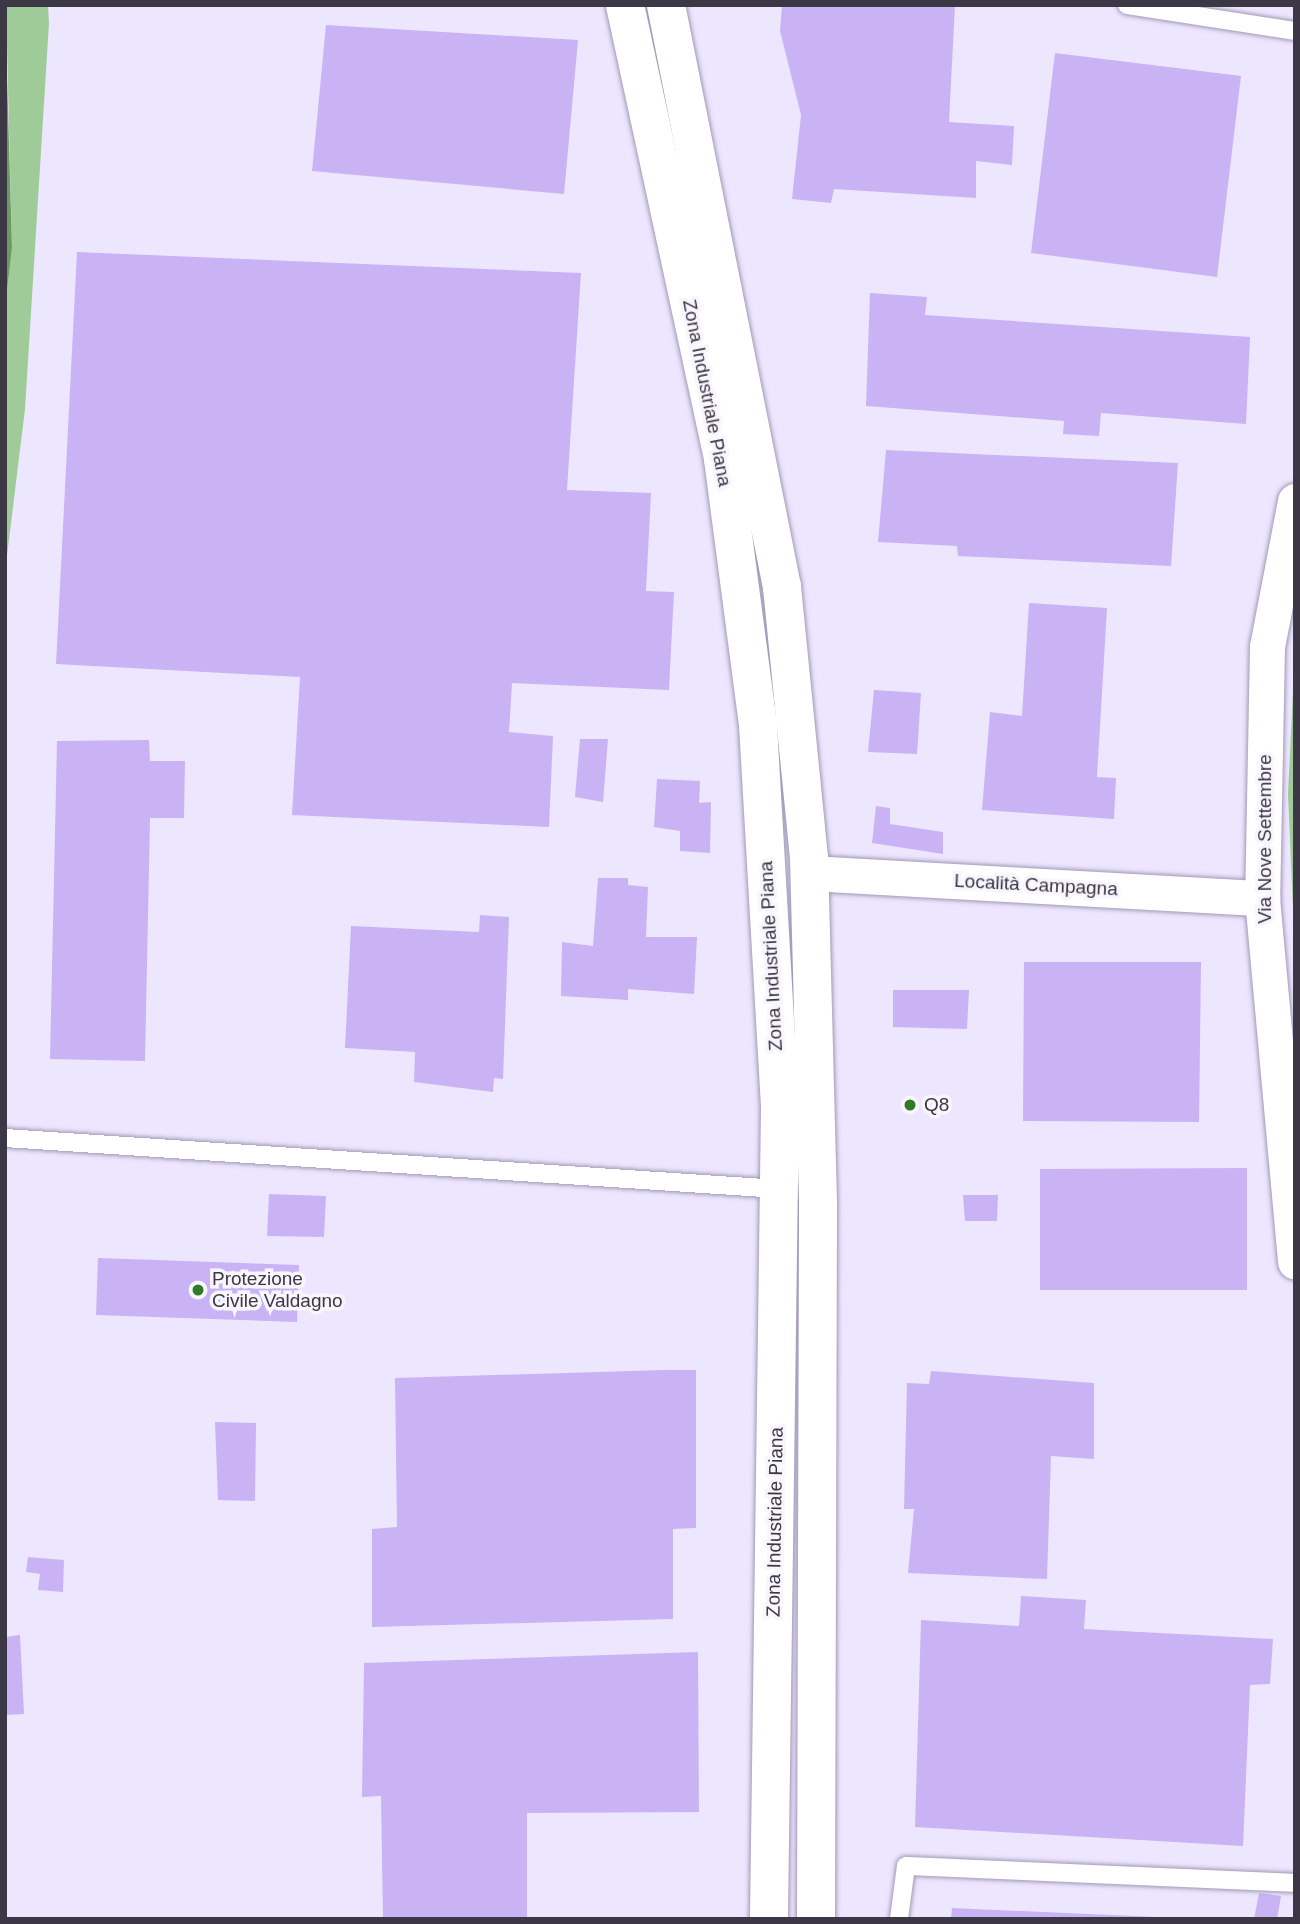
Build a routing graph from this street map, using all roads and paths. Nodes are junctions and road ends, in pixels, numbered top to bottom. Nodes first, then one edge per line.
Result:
1 (625, 5) edge
2 (666, 5) edge
3 (1127, 5) edge
4 (1295, 31) edge
5 (1295, 500) edge
6 (809, 873) junction
7 (1262, 898) junction
8 (5, 1138) edge
9 (780, 1189) junction
10 (1295, 1262) edge
11 (1295, 1883) edge
12 (769, 1919) edge
13 (816, 1919) edge
14 (899, 1919) edge

1 - 9 main road, Zona Industriale Piana
2 - 6 main road, Zona Industriale Piana
3 - 4 lane
5 - 7 street, Via Nove Settembre
6 - 7 street, Località Campagna
6 - 13 main road, Zona Industriale Piana
7 - 10 street, Via Nove Settembre
8 - 9 lane
9 - 12 main road, Zona Industriale Piana
11 - 14 lane

